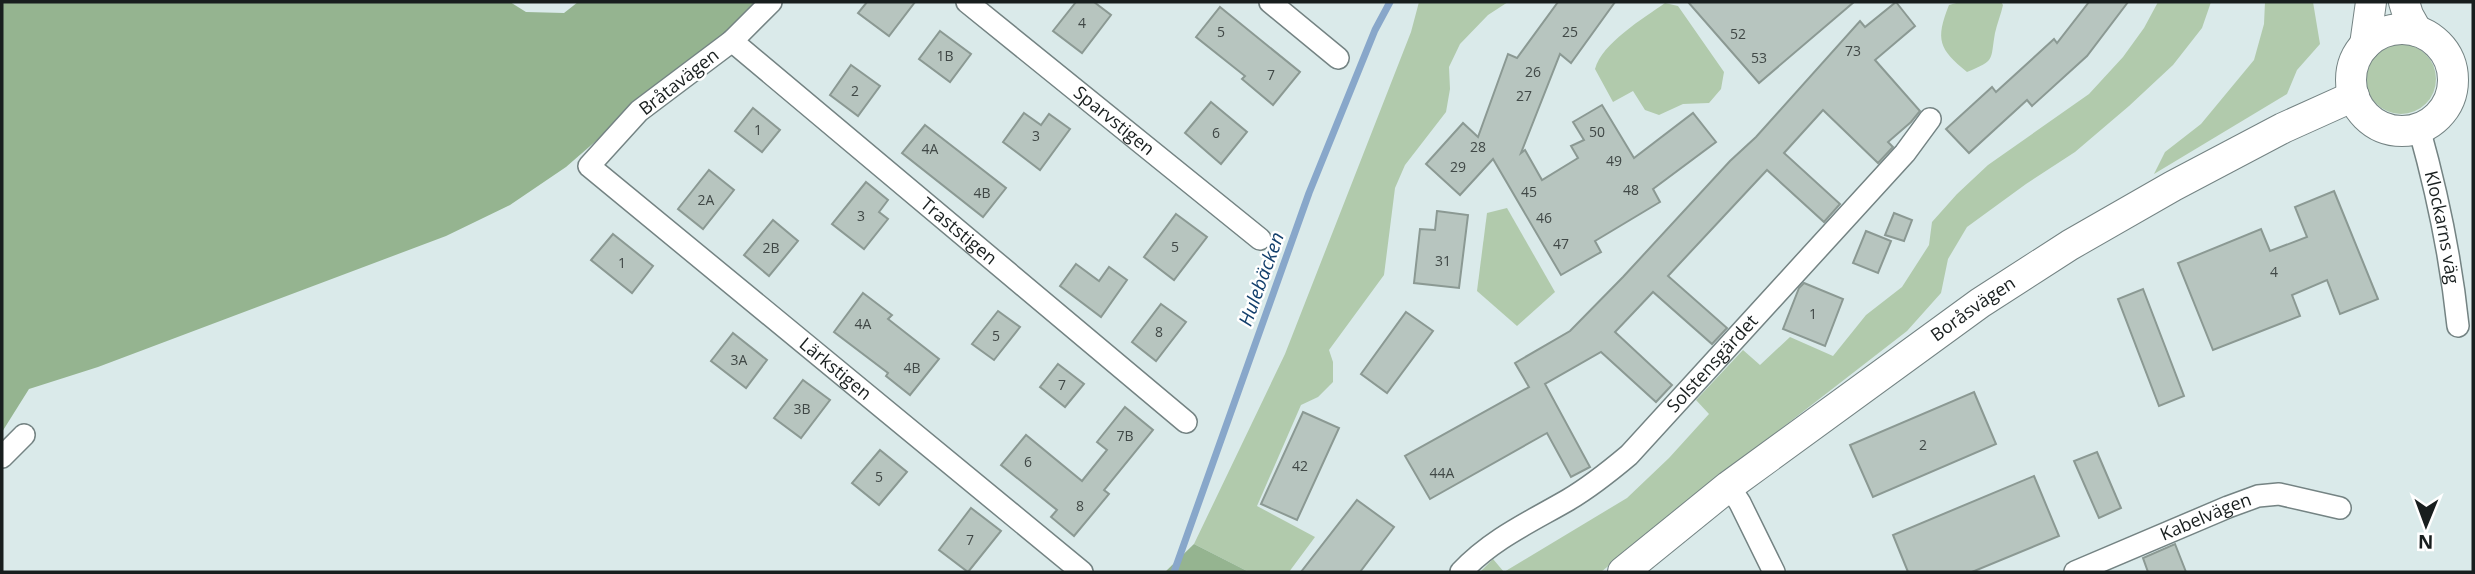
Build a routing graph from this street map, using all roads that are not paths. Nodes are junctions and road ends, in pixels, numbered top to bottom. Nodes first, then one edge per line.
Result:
1 (771, 2) edge
2 (967, 2) edge
3 (1270, 2) edge
4 (2371, 2) edge
5 (2404, 2) edge
6 (2417, 31) junction
7 (732, 41) junction
8 (2365, 44) junction
9 (1338, 58) dead end
10 (2463, 71) edge
11 (2354, 96) junction
12 (1930, 119) dead end
13 (2419, 128) junction
14 (589, 166) joint
15 (1260, 239) dead end
16 (2458, 326) dead end
17 (1186, 422) dead end
18 (24, 435) dead end
19 (2, 457) edge
20 (1730, 486) junction
21 (2340, 508) dead end
22 (1082, 572) edge
23 (1461, 572) edge
24 (1623, 572) edge
25 (1774, 572) edge
26 (2075, 572) edge

1 - 7 street, Bråtavägen
2 - 15 street, Sparvstigen
3 - 9 street
4 - 8 street
5 - 6 street
6 - 8 street
6 - 10 street
7 - 14 street, Bråtavägen
7 - 17 street, Traststigen
8 - 11 street
10 - 13 street
11 - 13 street
11 - 20 street, Boråsvägen
12 - 23 street, Solstensgärdet
13 - 16 street, Klockarns väg
14 - 22 street, Lärkstigen
18 - 19 street
20 - 24 street, Boråsvägen
20 - 25 street
21 - 26 street, Kabelvägen

